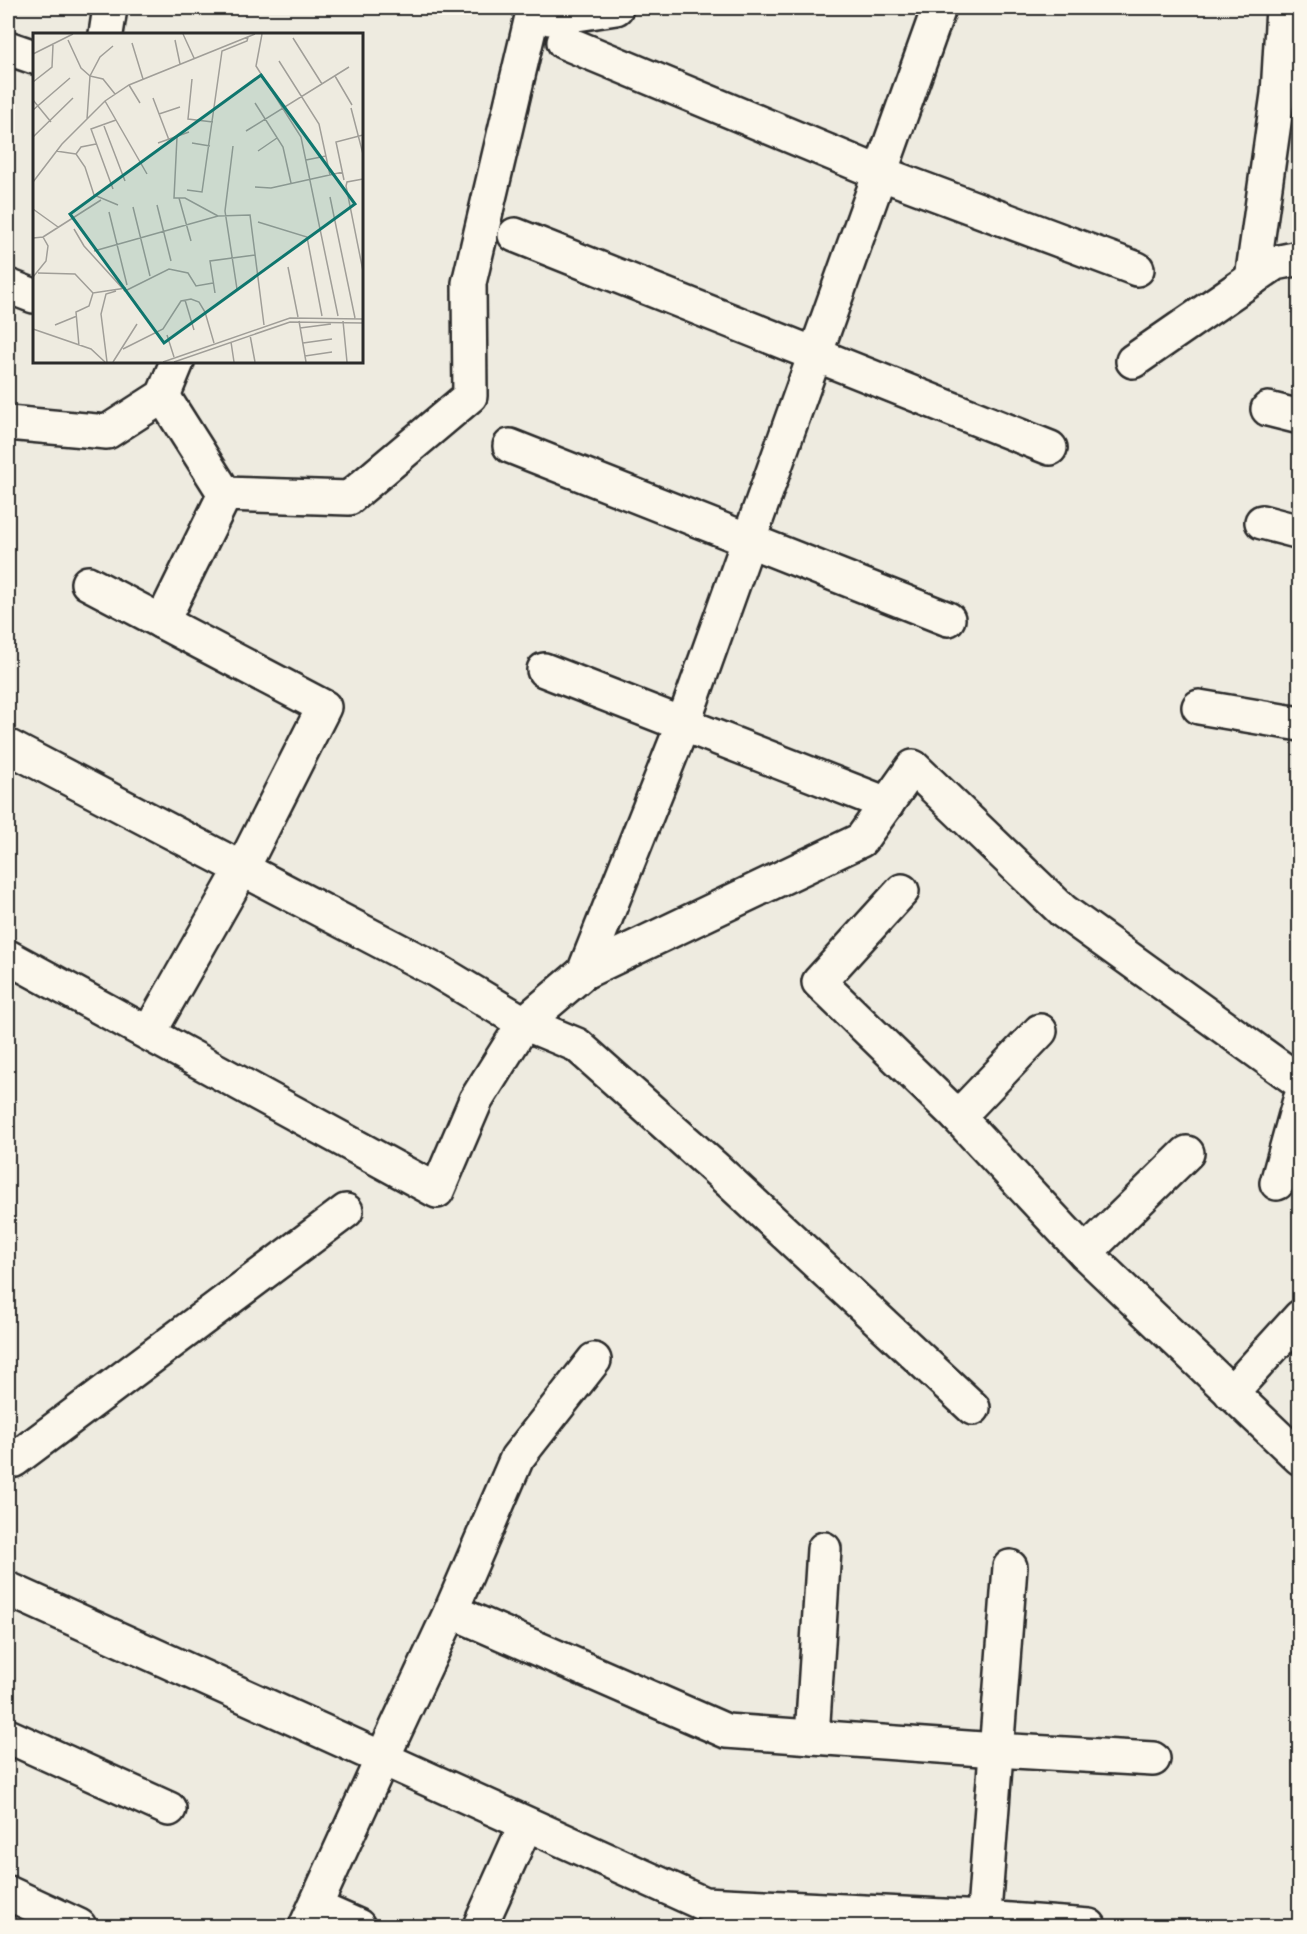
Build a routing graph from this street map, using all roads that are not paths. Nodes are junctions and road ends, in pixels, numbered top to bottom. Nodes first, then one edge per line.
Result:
1 (110, 8) edge
2 (616, 8) edge
3 (939, 8) edge
4 (1283, 8) edge
5 (551, 15) edge
6 (106, 33) edge
7 (8, 48) edge
8 (33, 57) edge
9 (880, 173) junction
10 (515, 235) dead end
11 (1299, 258) edge
12 (1137, 269) dead end
13 (1252, 279) junction
14 (8, 286) edge
15 (33, 296) edge
16 (815, 355) junction
17 (1133, 361) dead end
18 (177, 363) edge
19 (163, 396) junction
20 (1268, 409) dead end
21 (1299, 417) edge
22 (8, 423) edge
23 (510, 446) dead end
24 (1050, 448) dead end
25 (225, 494) junction
26 (1262, 522) dead end
27 (1299, 532) edge
28 (749, 541) junction
29 (88, 583) dead end
30 (948, 619) dead end
31 (162, 622) junction
32 (544, 670) dead end
33 (1199, 707) dead end
34 (683, 724) junction
35 (1299, 724) edge
36 (9, 747) edge
37 (887, 804) junction
38 (242, 869) junction
39 (902, 891) dead end
40 (8, 957) edge
41 (584, 972) junction
42 (524, 1023) junction
43 (1040, 1031) dead end
44 (149, 1033) junction
45 (1299, 1082) edge
46 (1299, 1100) edge
47 (958, 1117) junction
48 (1187, 1153) dead end
49 (1277, 1183) dead end
50 (346, 1211) dead end
51 (1085, 1252) junction
52 (1299, 1317) edge
53 (594, 1360) dead end
54 (1231, 1394) junction
55 (973, 1408) dead end
56 (8, 1457) edge
57 (1299, 1458) edge
58 (824, 1549) dead end
59 (1010, 1567) dead end
60 (8, 1589) edge
61 (451, 1611) junction
62 (8, 1736) edge
63 (812, 1737) junction
64 (996, 1750) junction
65 (382, 1758) junction
66 (1153, 1759) dead end
67 (168, 1809) dead end
68 (526, 1824) junction
69 (8, 1893) edge
70 (32, 1917) edge
71 (311, 1917) edge
72 (983, 1922) edge
73 (80, 1926) edge
74 (358, 1926) edge
75 (480, 1926) edge
76 (1089, 1926) edge

1 - 6 street
2 - 5 street
3 - 9 street
4 - 13 street
5 - 9 street
5 - 25 street
7 - 8 street
9 - 12 street
9 - 16 street
10 - 16 street
11 - 13 street
13 - 17 street
14 - 15 street
16 - 24 street
16 - 28 street
18 - 19 street
19 - 22 street
19 - 25 street
20 - 21 street
23 - 28 street
25 - 31 street
26 - 27 street
28 - 30 street
28 - 34 street
29 - 31 street
31 - 38 street
32 - 34 street
33 - 35 street
34 - 37 street
34 - 41 street
36 - 38 street
37 - 41 street
37 - 45 street
38 - 42 street
38 - 44 street
39 - 47 street
40 - 44 street
41 - 42 street
42 - 44 street
42 - 55 street
43 - 47 street
46 - 49 street
47 - 51 street
48 - 51 street
50 - 56 street
51 - 54 street
52 - 54 street
53 - 61 street
54 - 57 street
58 - 63 street
59 - 64 street
60 - 65 street
61 - 63 street
61 - 65 street
62 - 67 street
63 - 64 street
64 - 66 street
64 - 72 street
65 - 68 street
65 - 71 street
68 - 72 street
68 - 75 street
69 - 70 street
70 - 73 street
71 - 74 street
72 - 76 street

